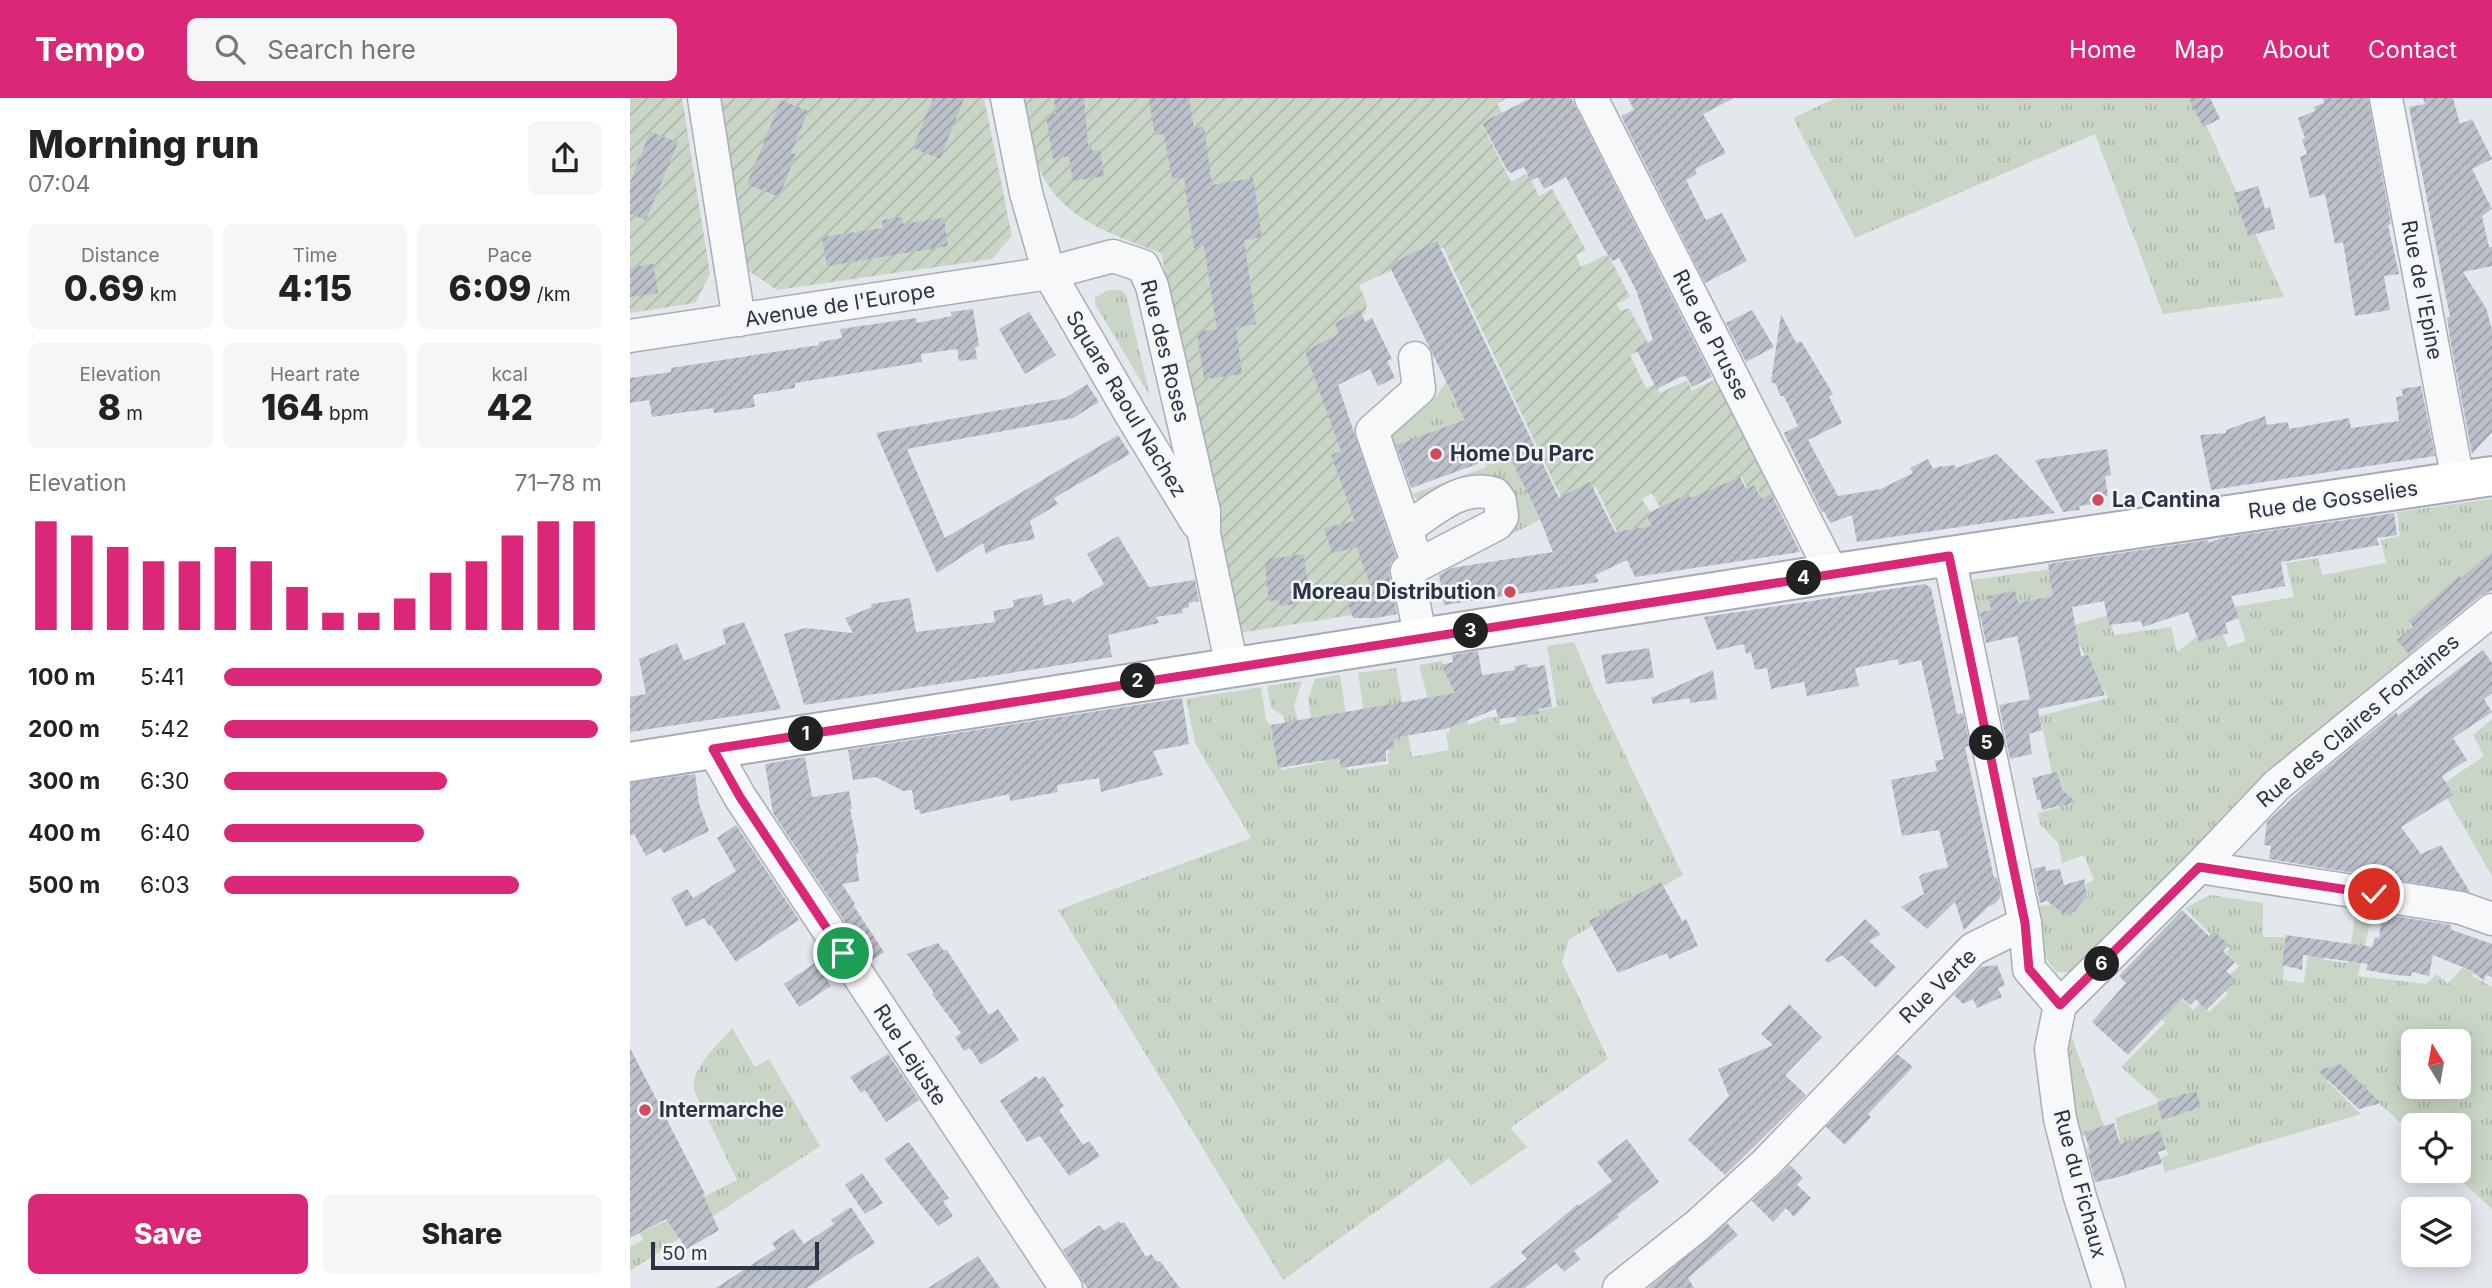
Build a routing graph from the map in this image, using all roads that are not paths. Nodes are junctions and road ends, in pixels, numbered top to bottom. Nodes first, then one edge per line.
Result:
1 (704, 98) edge
2 (1007, 98) edge
3 (1591, 98) edge
4 (2386, 98) edge
5 (1049, 273) junction
6 (739, 320) junction
7 (630, 336) edge
8 (1415, 358) dead end
9 (2475, 479) edge
10 (1406, 529) junction
11 (1204, 534) junction
12 (1949, 556) junction
13 (1418, 565) junction
14 (1829, 574) junction
15 (2492, 610) edge
16 (1422, 639) junction
17 (1232, 667) junction
18 (713, 749) junction
19 (630, 762) edge
20 (2199, 867) junction
21 (2492, 919) edge
22 (2025, 923) junction
23 (2060, 1005) junction
24 (1066, 1288) edge
25 (1619, 1288) edge
26 (2109, 1288) edge

1 - 6 street
2 - 5 street
3 - 14 street, Rue de Prusse
4 - 9 street, Rue de l'Epine
5 - 6 street, Avenue de l'Europe
5 - 11 street, Square Raoul Nachez
5 - 11 street, Rue des Roses
6 - 7 street, Avenue de l'Europe
8 - 10 street
9 - 12 main road, Rue de Gosselies
10 - 13 street
10 - 13 street
11 - 17 street, Rue des Roses
12 - 14 main road, Rue de Gosselies
12 - 22 street
13 - 16 street
14 - 16 main road, Rue de Gosselies
15 - 20 street, Rue des Claires Fontaines
16 - 17 main road, Rue de Gosselies
17 - 18 main road, Rue de Gosselies
18 - 19 main road, Rue de Gosselies
18 - 24 street, Rue Lejuste
20 - 21 street
20 - 23 street, Rue des Claires Fontaines
22 - 23 street
22 - 25 street, Rue Verte
23 - 26 street, Rue du Fichaux

